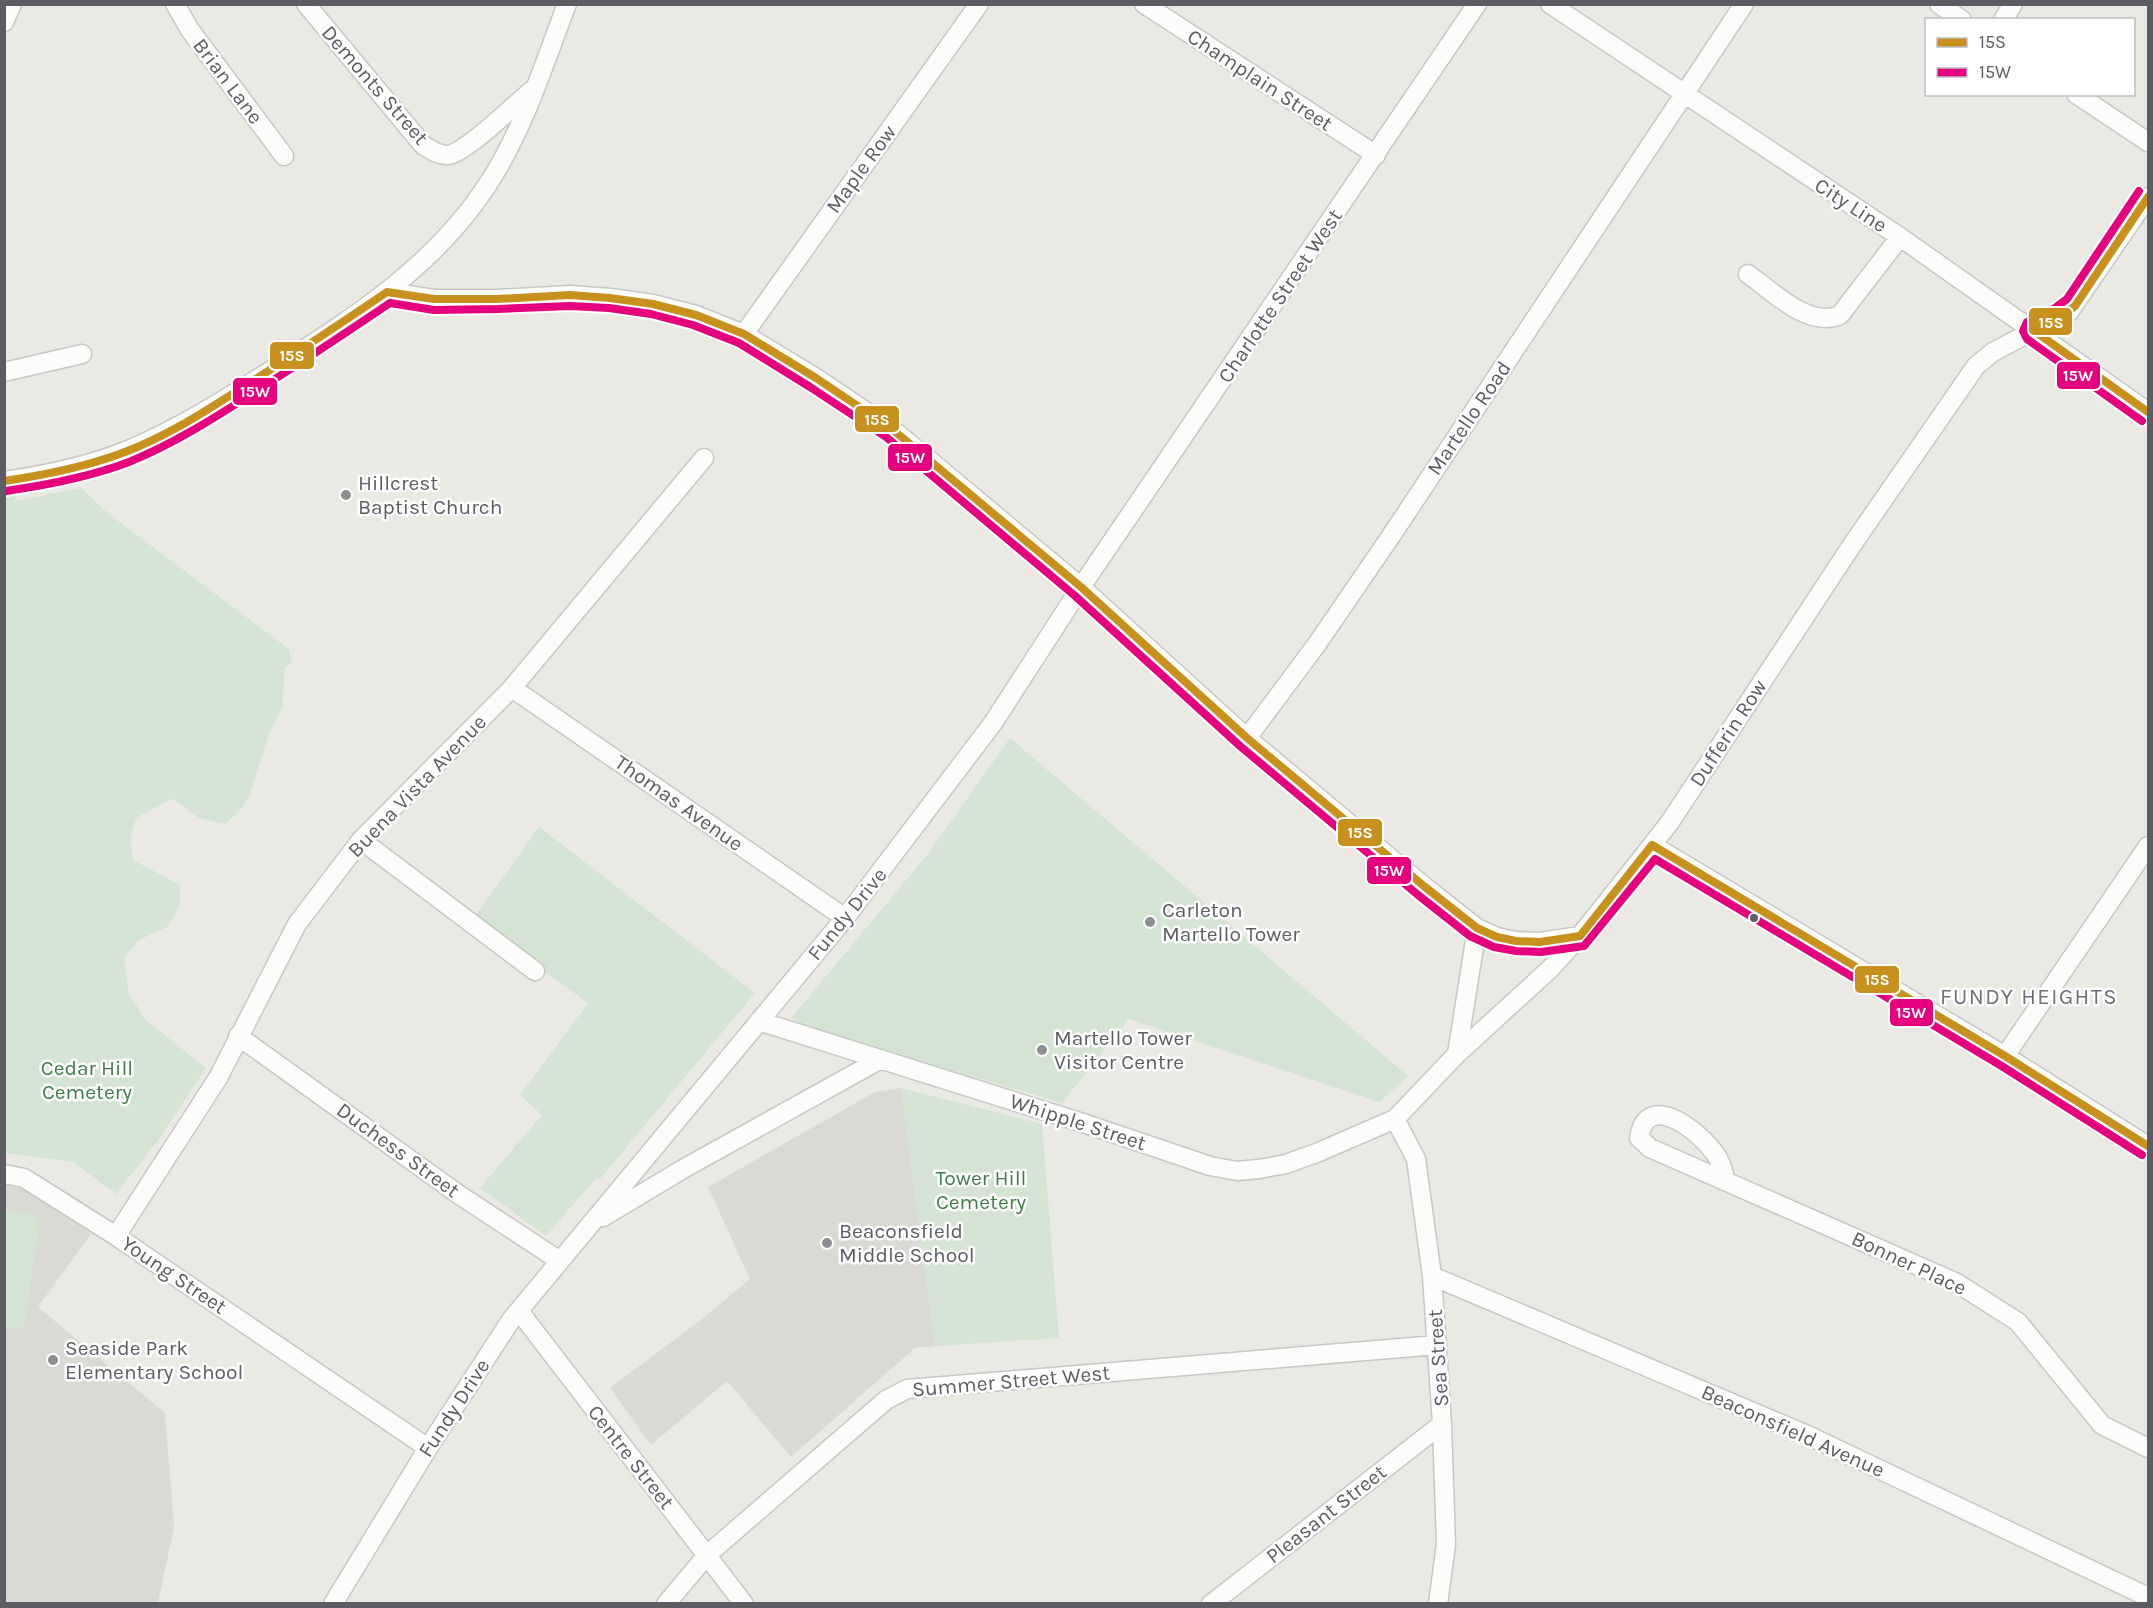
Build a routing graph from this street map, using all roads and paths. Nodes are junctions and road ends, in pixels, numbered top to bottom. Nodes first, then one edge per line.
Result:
1 (12, 4) edge
2 (175, 4) edge
3 (306, 4) edge
4 (567, 4) edge
5 (979, 4) edge
6 (1143, 4) edge
7 (1477, 4) edge
8 (1550, 4) edge
9 (1744, 4) edge
10 (1939, 4) edge
11 (2013, 4) edge
12 (1959, 18) edge
13 (2004, 18) edge
14 (4, 22) edge
15 (534, 88) junction
16 (1685, 95) junction
17 (2079, 96) edge
18 (2148, 142) edge
19 (1376, 155) junction
20 (284, 156) dead end
21 (2148, 197) edge
22 (1900, 237) junction
23 (1748, 274) dead end
24 (387, 292) junction
25 (2033, 330) junction
26 (744, 334) junction
27 (82, 354) dead end
28 (4, 372) edge
29 (2148, 412) edge
30 (704, 458) dead end
31 (4, 481) edge
32 (1081, 587) junction
33 (512, 688) junction
34 (1247, 738) junction
35 (361, 840) junction
36 (1652, 845) junction
37 (2148, 846) edge
38 (845, 918) junction
39 (1477, 928) junction
40 (1580, 936) junction
41 (535, 970) dead end
42 (759, 1021) junction
43 (238, 1036) junction
44 (1456, 1054) junction
45 (2005, 1056) junction
46 (881, 1059) junction
47 (1395, 1119) junction
48 (2148, 1146) edge
49 (4, 1174) edge
50 (1725, 1180) junction
51 (591, 1224) junction
52 (116, 1236) junction
53 (560, 1261) junction
54 (1432, 1276) junction
55 (519, 1311) junction
56 (1437, 1345) junction
57 (1442, 1424) junction
58 (428, 1448) junction
59 (2148, 1448) edge
60 (707, 1555) junction
61 (2148, 1597) edge
62 (333, 1604) edge
63 (666, 1604) edge
64 (744, 1604) edge
65 (1211, 1604) edge
66 (1438, 1604) edge

1 - 14 street
2 - 20 street, Brian Lane
3 - 15 street, Demonts Street
4 - 15 street
5 - 26 street, Maple Row
6 - 19 street, Champlain Street
7 - 19 street, Charlotte Street West
8 - 16 street, City Line
9 - 16 street, Martello Road
10 - 12 street
11 - 13 street
15 - 24 street
16 - 22 street, City Line
16 - 34 street, Martello Road
17 - 18 street
19 - 32 street, Charlotte Street West
21 - 25 street, Dufferin Row
22 - 23 street
22 - 25 street, City Line
24 - 26 street
24 - 31 street
25 - 29 street, City Line
25 - 36 street, Dufferin Row
26 - 32 street
27 - 28 street
30 - 33 street, Buena Vista Avenue
32 - 34 street
32 - 38 street, Fundy Drive
33 - 35 street, Buena Vista Avenue
33 - 38 street, Thomas Avenue
34 - 39 street
35 - 41 street
35 - 43 street, Buena Vista Avenue
36 - 40 street, Dufferin Row
36 - 45 street
37 - 45 street
38 - 42 street, Fundy Drive
39 - 40 street
39 - 44 street
40 - 44 street, Dufferin Row
42 - 46 street, Whipple Street
42 - 51 street, Fundy Drive
43 - 52 street, Buena Vista Avenue
43 - 53 street, Duchess Street
44 - 47 street, Dufferin Row
45 - 48 street
46 - 47 street, Whipple Street
46 - 51 street, Fundy Drive
47 - 54 street, Sea Street
49 - 52 street, Young Street
50 - 50 street, Bonner Place
50 - 59 street, Bonner Place
51 - 53 street, Fundy Drive
52 - 58 street, Young Street
53 - 55 street, Fundy Drive
54 - 56 street, Sea Street
54 - 61 street, Beaconsfield Avenue
55 - 58 street, Fundy Drive
55 - 60 street, Centre Street
56 - 57 street, Sea Street
56 - 60 street, Summer Street West
57 - 65 street, Pleasant Street
57 - 66 street, Sea Street
58 - 62 street, Fundy Drive
60 - 63 street, Summer Street West
60 - 64 street, Centre Street

